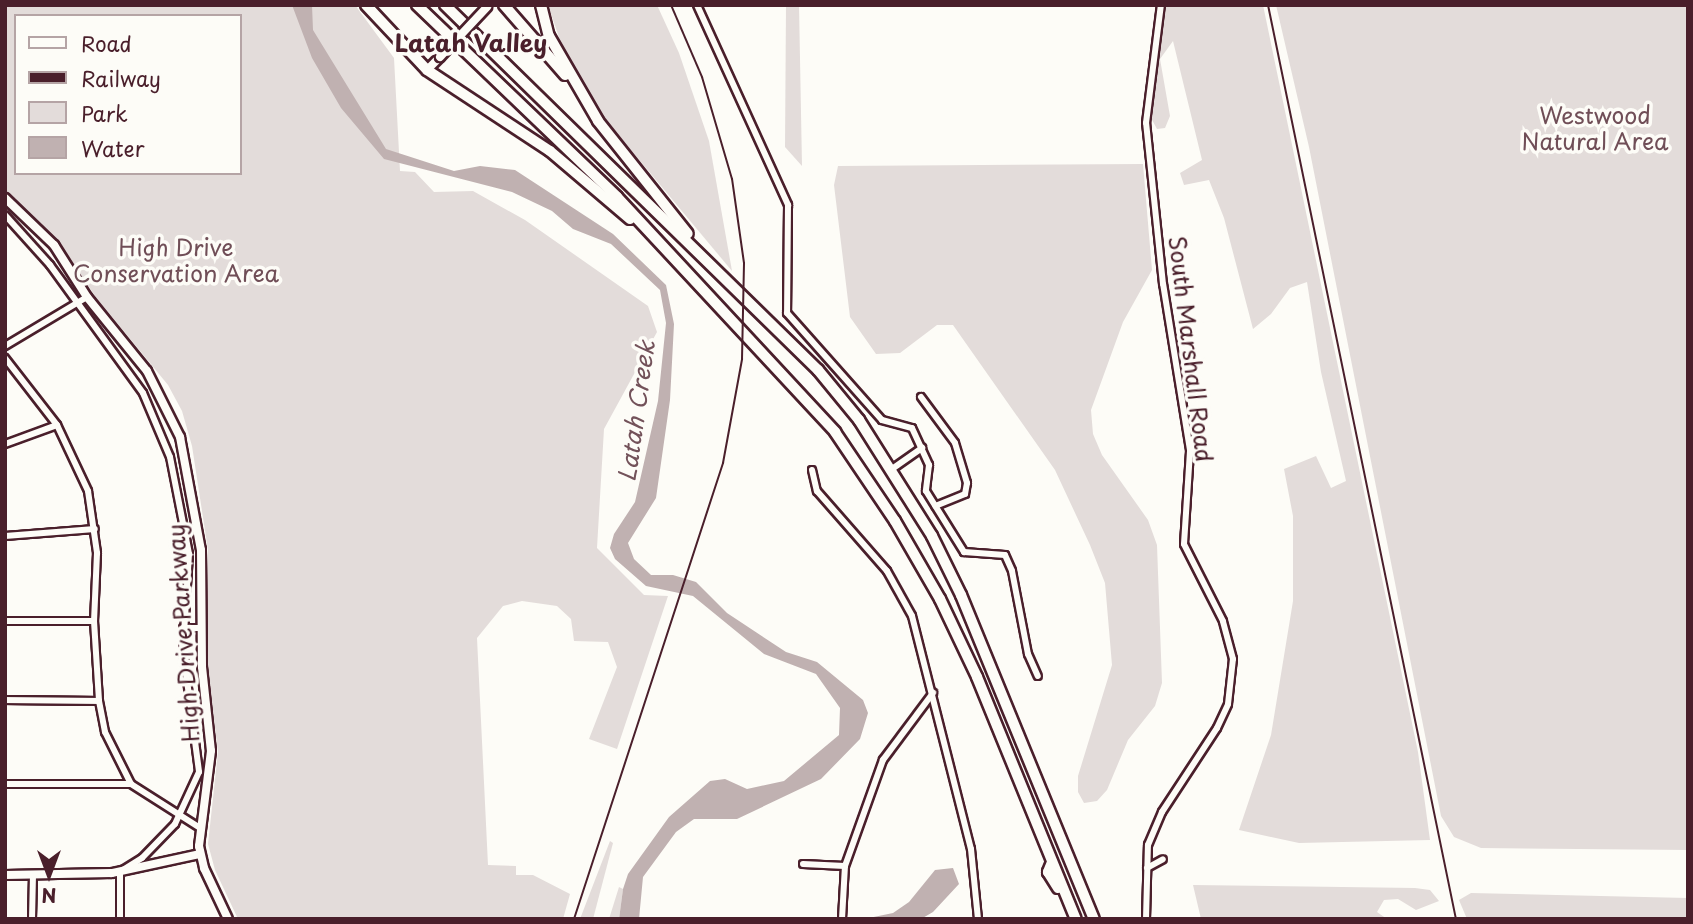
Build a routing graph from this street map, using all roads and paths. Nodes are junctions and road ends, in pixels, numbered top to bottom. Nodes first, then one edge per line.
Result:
1 (366, 5) edge
2 (417, 5) edge
3 (445, 5) edge
4 (504, 5) edge
5 (541, 5) edge
6 (697, 5) edge
7 (1161, 5) edge
8 (488, 6) edge
9 (427, 71) junction
10 (598, 121) junction
11 (5, 198) edge
12 (5, 215) edge
13 (715, 267) junction
14 (698, 281) junction
15 (87, 297) junction
16 (77, 304) junction
17 (5, 346) edge
18 (5, 358) edge
19 (921, 397) dead end
20 (57, 425) junction
21 (5, 444) edge
22 (922, 447) junction
23 (184, 454) junction
24 (170, 457) junction
25 (892, 469) junction
26 (813, 470) dead end
27 (935, 506) junction
28 (95, 529) junction
29 (5, 536) edge
30 (5, 621) edge
31 (94, 621) junction
32 (183, 628) junction
33 (200, 628) junction
34 (1038, 676) dead end
35 (933, 693) junction
36 (5, 700) edge
37 (99, 701) junction
38 (205, 702) junction
39 (189, 704) junction
40 (5, 784) edge
41 (131, 784) junction
42 (181, 816) junction
43 (200, 828) junction
44 (200, 854) junction
45 (1163, 859) dead end
46 (1052, 862) junction
47 (803, 864) dead end
48 (845, 866) junction
49 (1147, 868) junction
50 (120, 872) junction
51 (5, 875) edge
52 (33, 875) junction
53 (32, 919) edge
54 (120, 919) edge
55 (228, 919) edge
56 (842, 919) edge
57 (978, 919) edge
58 (1073, 919) edge
59 (1092, 919) edge
60 (1146, 919) edge

1 - 9 highway
2 - 14 highway
3 - 13 highway
4 - 10 highway
5 - 10 highway
6 - 22 street
7 - 49 street, South Marshall Road
8 - 9 main road, bridge
9 - 14 highway
10 - 13 highway
11 - 15 main road, High Drive Parkway
12 - 16 street
13 - 25 highway
14 - 46 highway
15 - 16 street
15 - 23 main road, High Drive Parkway
16 - 17 street
16 - 24 street
18 - 20 street
19 - 27 street
20 - 21 street
20 - 28 street
22 - 25 street
22 - 27 street
23 - 24 street
23 - 33 main road, High Drive Parkway
24 - 32 street
25 - 59 highway
26 - 35 street
27 - 34 street
28 - 29 street
28 - 31 street
30 - 31 street
31 - 37 street
32 - 33 street
32 - 39 street
33 - 38 main road, High Drive Parkway
35 - 48 street
35 - 57 street
36 - 37 street
37 - 41 street
38 - 39 street
38 - 43 main road, High Drive Parkway
39 - 42 street
40 - 41 street
41 - 42 street
42 - 43 street
42 - 50 street
43 - 44 main road, High Drive Parkway
44 - 50 main road
44 - 55 main road
45 - 49 street
46 - 58 highway
46 - 59 highway
47 - 48 street
48 - 56 street
49 - 60 street, South Marshall Road
50 - 52 main road
50 - 54 street
51 - 52 main road
52 - 53 street

